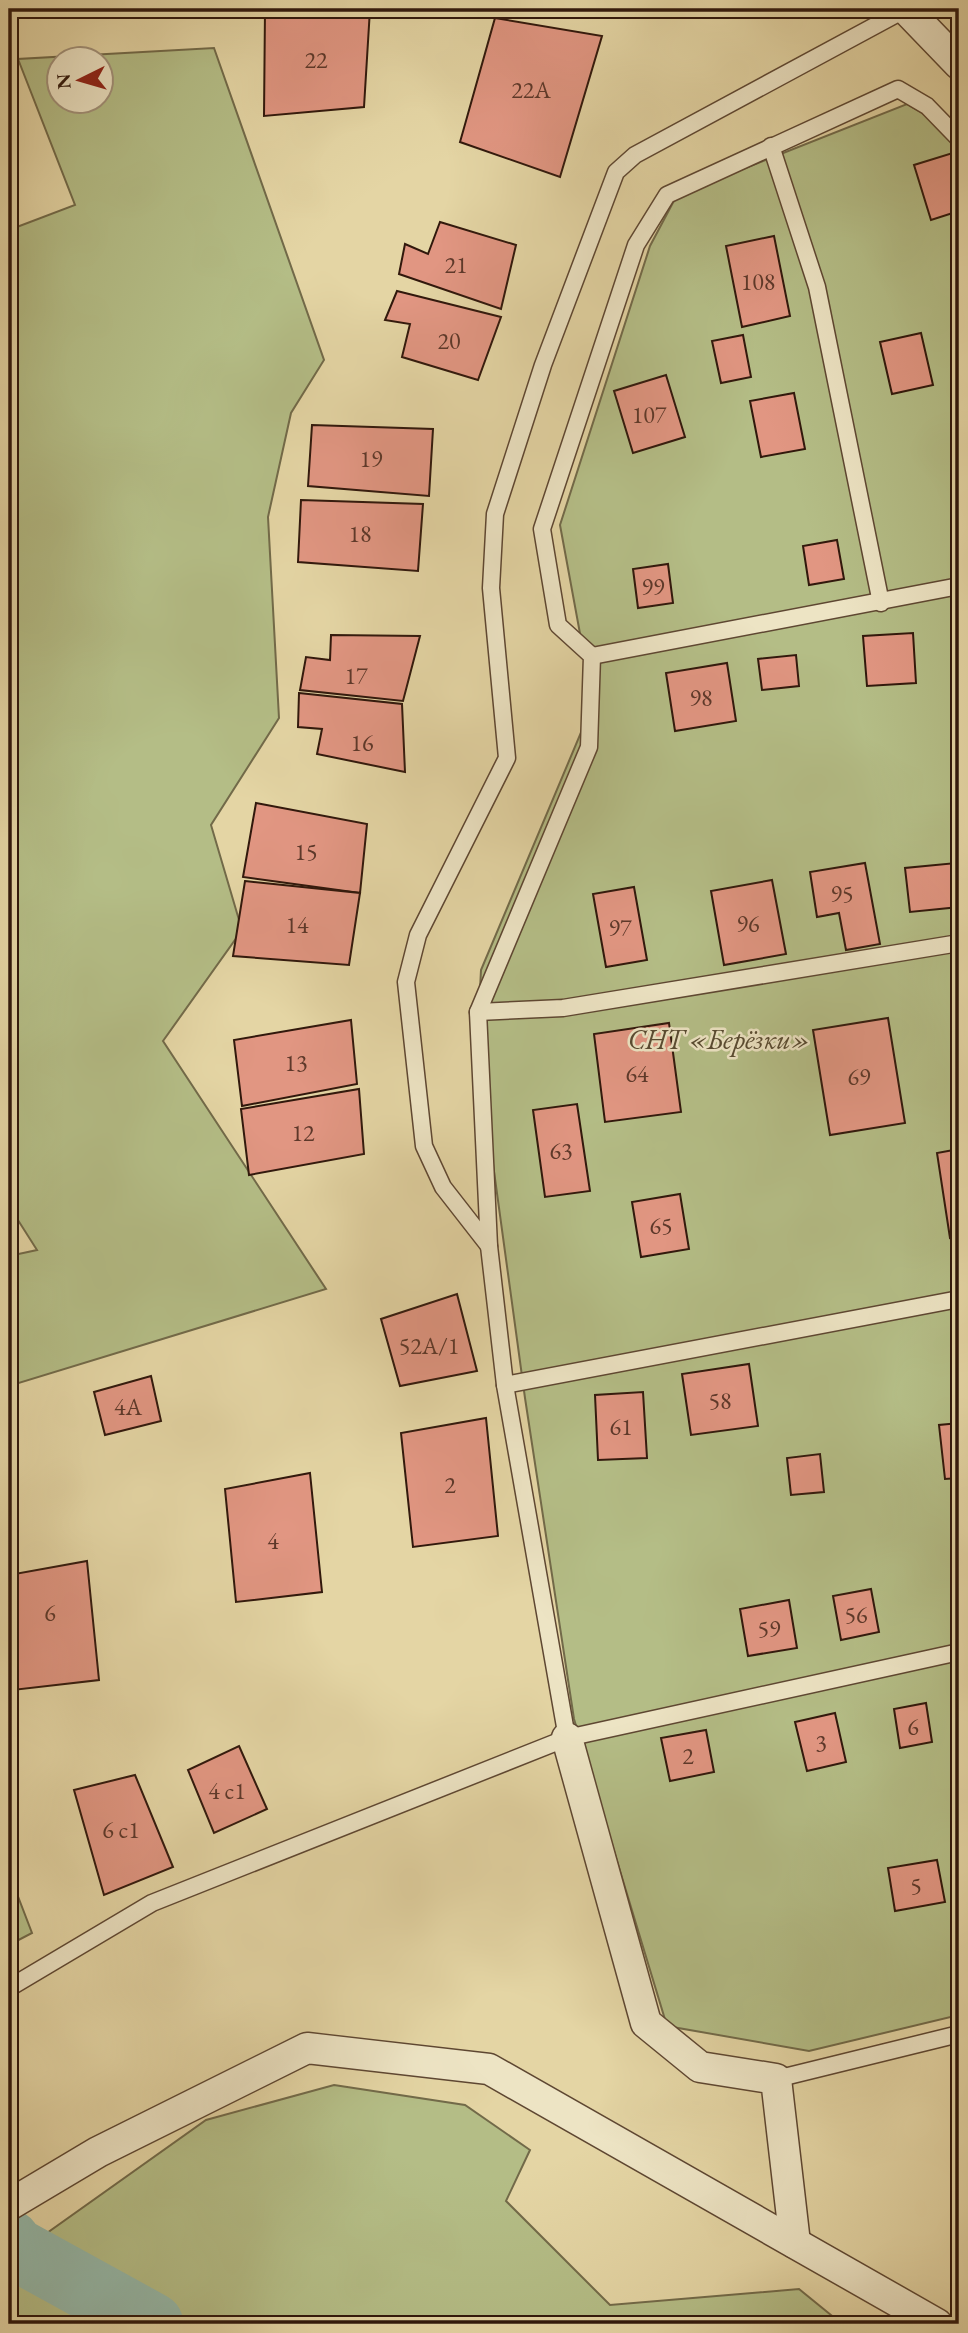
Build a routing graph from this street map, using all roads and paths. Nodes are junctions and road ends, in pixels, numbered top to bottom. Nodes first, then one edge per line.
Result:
1 (906, 9) edge
2 (959, 64) edge
3 (959, 139) edge
4 (771, 146) junction
5 (959, 586) edge
6 (881, 603) junction
7 (592, 656) junction
8 (959, 943) edge
9 (478, 1012) junction
10 (489, 1246) junction
11 (959, 1298) edge
12 (505, 1385) junction
13 (959, 1653) edge
14 (567, 1738) junction
15 (9, 1988) edge
16 (959, 2034) edge
17 (776, 2079) junction
18 (9, 2205) edge
19 (795, 2243) junction
20 (937, 2324) edge

1 - 2 street
1 - 10 lane
3 - 4 lane
4 - 6 lane
4 - 7 lane
5 - 6 lane
6 - 7 lane
7 - 9 lane
8 - 9 lane
9 - 10 lane
10 - 12 lane
11 - 12 lane
12 - 14 lane
13 - 14 lane
14 - 15 lane
14 - 17 street
16 - 17 lane
17 - 19 street
18 - 19 street
19 - 20 street

